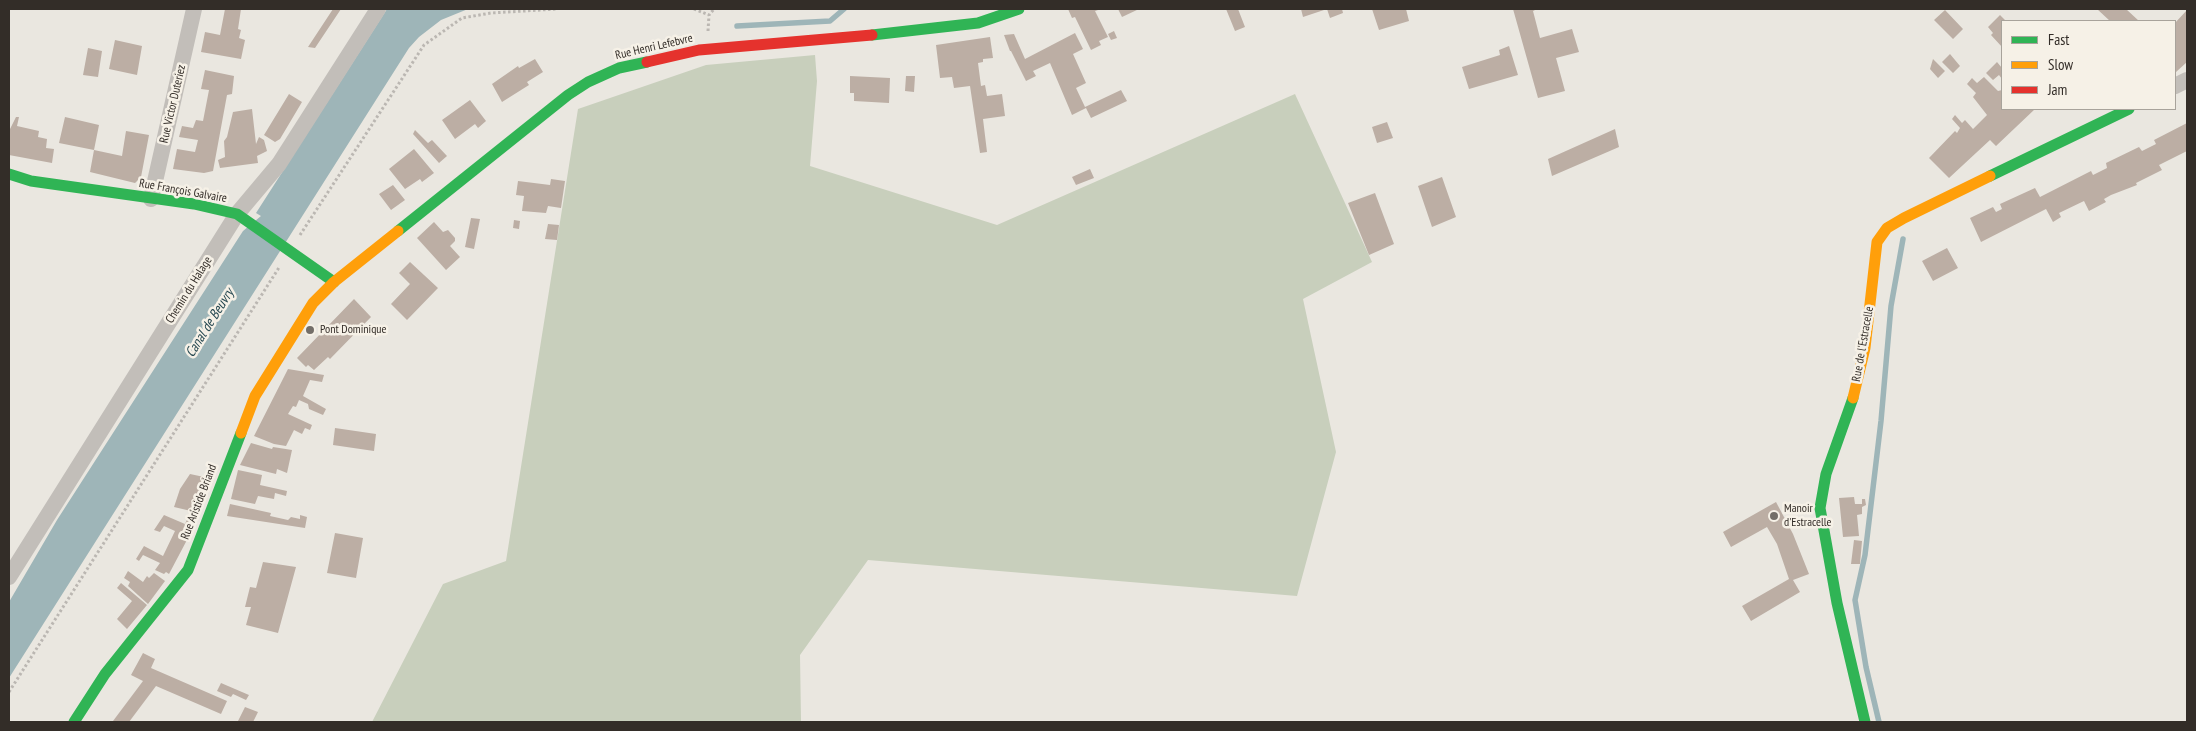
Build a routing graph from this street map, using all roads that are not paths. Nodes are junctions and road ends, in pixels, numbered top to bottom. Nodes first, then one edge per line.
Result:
1 (194, 9) edge
2 (378, 9) edge
3 (1019, 9) edge
4 (2127, 110) edge
5 (9, 174) edge
6 (151, 199) junction
7 (242, 218) junction
8 (334, 282) junction
9 (9, 577) edge
10 (74, 722) edge
11 (1865, 722) edge

1 - 6 street, Rue Victor Duteriez
2 - 7 street, Chemin du Halage
3 - 8 street, Rue Henri Lefebvre
4 - 11 street, Rue de l'Estracelle
5 - 6 street, Rue François Galvaire
6 - 7 street, Rue François Galvaire
7 - 8 street, Rue François Galvaire
7 - 9 street, Chemin du Halage
8 - 10 street, Rue Aristide Briand

